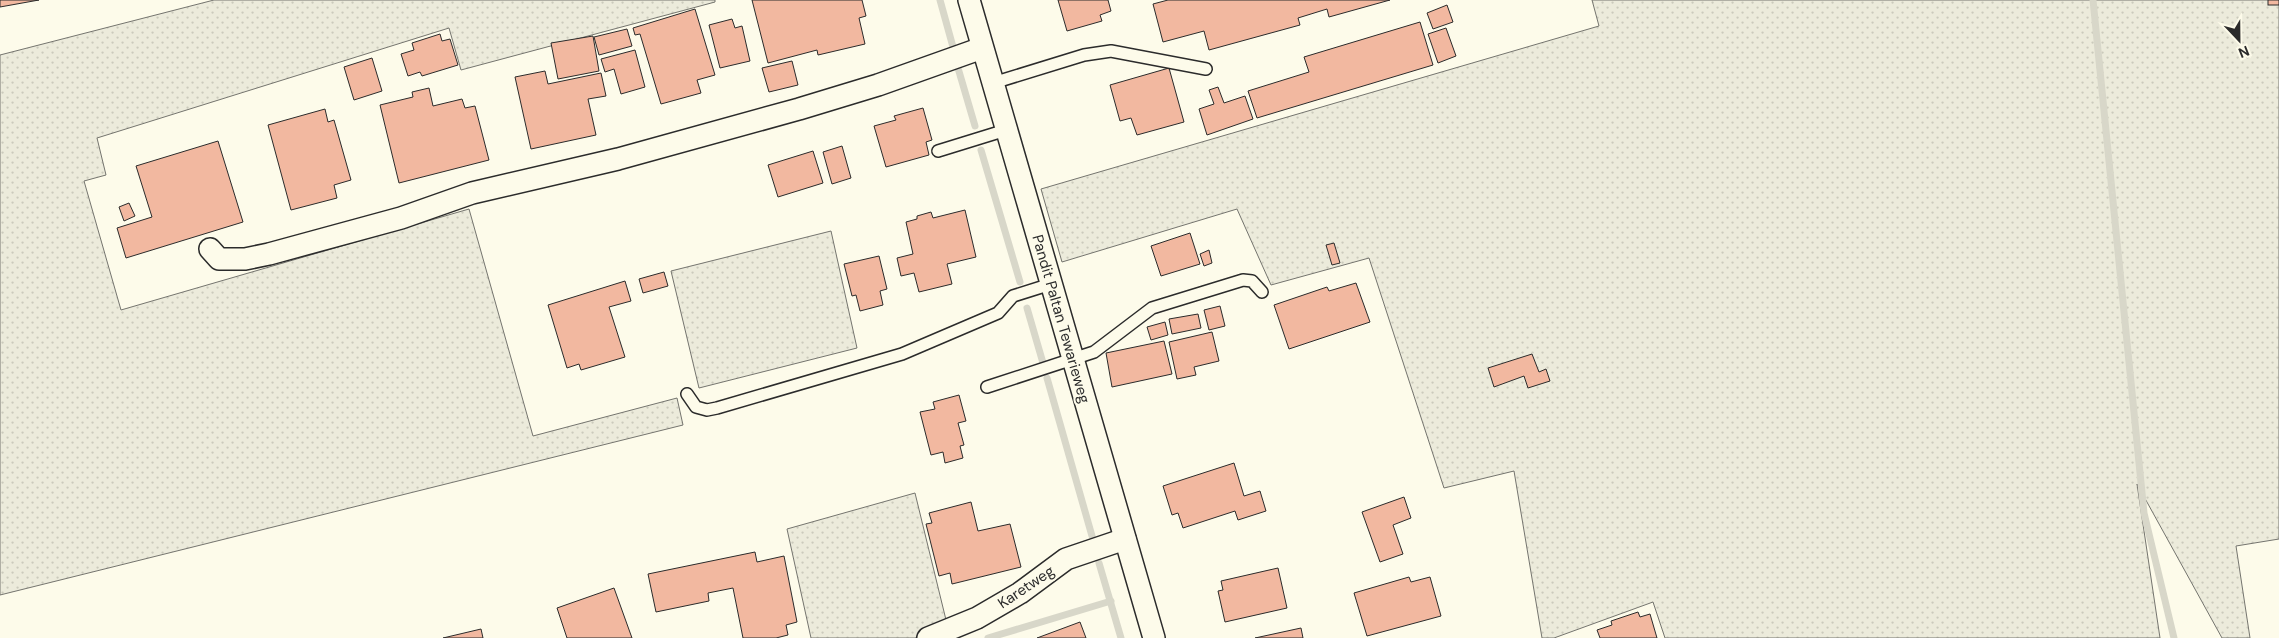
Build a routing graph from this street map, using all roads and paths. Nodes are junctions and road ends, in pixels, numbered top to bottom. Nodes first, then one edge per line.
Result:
1 (969, 0) edge
2 (982, 48) junction
3 (1206, 69) dead end
4 (993, 83) junction
5 (1006, 130) junction
6 (938, 151) dead end
7 (210, 249) dead end
8 (1051, 284) junction
9 (1262, 292) dead end
10 (1072, 358) junction
11 (987, 387) dead end
12 (687, 394) dead end
13 (1125, 538) junction
14 (928, 638) edge
15 (1154, 638) edge

1 - 2 street, Pandit Paltan Tewarieweg
2 - 4 street, Pandit Paltan Tewarieweg
2 - 7 street
3 - 4 lane
4 - 5 street, Pandit Paltan Tewarieweg
5 - 6 lane
5 - 8 street, Pandit Paltan Tewarieweg
8 - 10 street, Pandit Paltan Tewarieweg
8 - 12 lane
9 - 10 lane
10 - 11 lane
10 - 13 street, Pandit Paltan Tewarieweg
13 - 14 street, Karetweg
13 - 15 street, Pandit Paltan Tewarieweg

